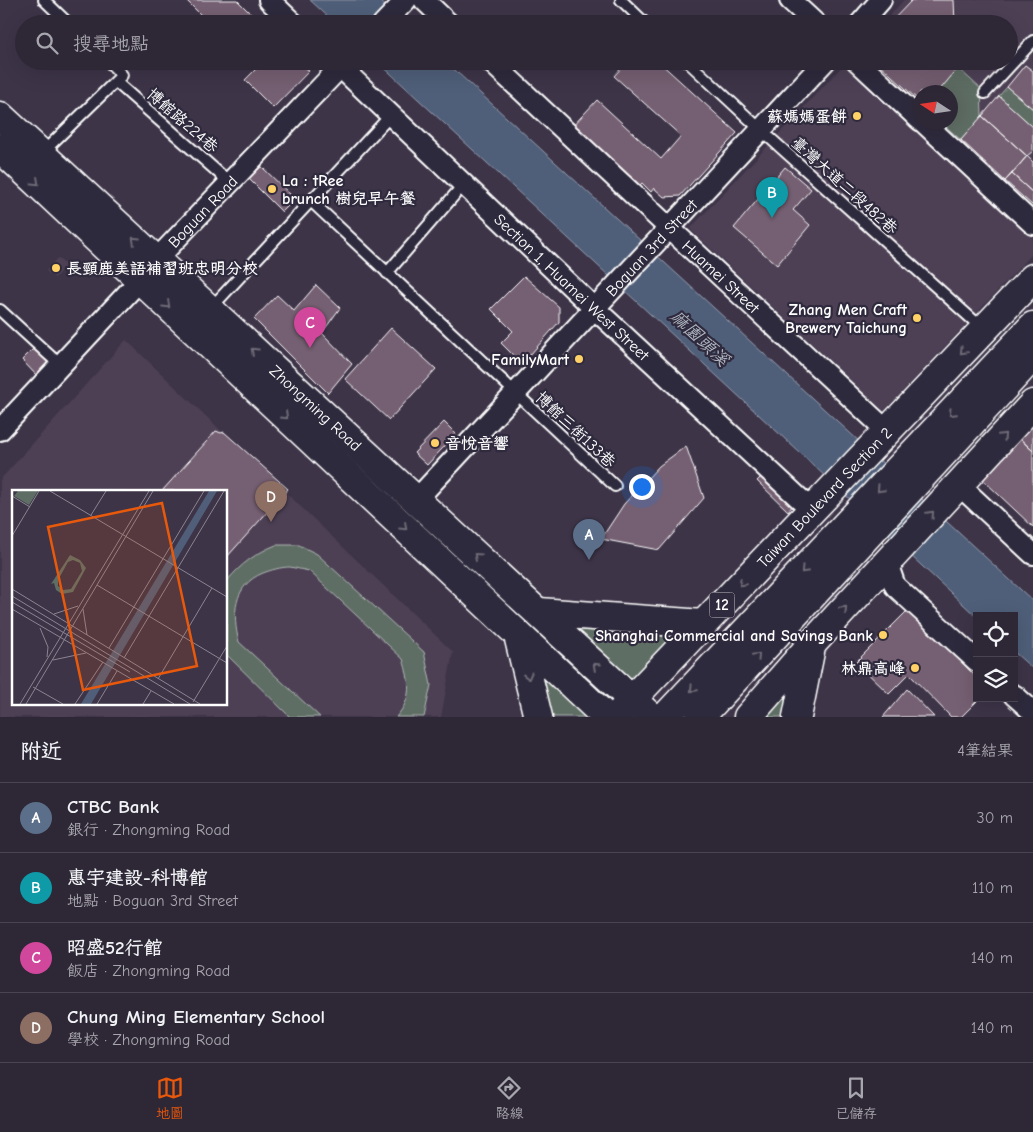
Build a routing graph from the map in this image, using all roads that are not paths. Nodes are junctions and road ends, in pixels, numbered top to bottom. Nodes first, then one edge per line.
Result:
1 (44, 0) edge
2 (268, 0) edge
3 (411, 0) edge
4 (620, 0) edge
5 (790, 0) edge
6 (881, 0) edge
7 (60, 15) edge
8 (284, 15) edge
9 (394, 15) edge
10 (435, 15) edge
11 (636, 15) edge
12 (806, 15) edge
13 (868, 15) edge
14 (1033, 41) edge
15 (1018, 58) edge
16 (117, 70) edge
17 (333, 70) edge
18 (347, 70) edge
19 (499, 70) edge
20 (697, 70) edge
21 (817, 70) edge
22 (867, 70) edge
23 (1007, 70) edge
24 (116, 82) junction
25 (986, 93) dead end
26 (913, 113) edge
27 (391, 115) junction
28 (0, 116) edge
29 (761, 130) junction
30 (932, 130) edge
31 (0, 148) edge
32 (41, 154) junction
33 (229, 182) junction
34 (464, 184) junction
35 (311, 201) junction
36 (1033, 224) edge
37 (665, 232) junction
38 (148, 270) junction
39 (387, 273) junction
40 (1033, 278) edge
41 (598, 305) junction
42 (210, 309) junction
43 (0, 310) edge
44 (1033, 326) edge
45 (984, 330) junction
46 (1033, 356) edge
47 (60, 365) junction
48 (516, 394) junction
49 (1033, 404) edge
50 (0, 430) edge
51 (887, 431) junction
52 (924, 458) junction
53 (959, 485) junction
54 (615, 486) dead end
55 (416, 500) junction
56 (812, 510) junction
57 (1033, 554) edge
58 (887, 563) junction
59 (539, 612) junction
60 (703, 624) junction
61 (518, 634) junction
62 (811, 645) junction
63 (973, 657) edge
64 (1018, 699) edge
65 (633, 711) edge
66 (1033, 712) edge
67 (538, 717) edge
68 (606, 717) edge
69 (665, 717) edge
70 (700, 717) edge
71 (748, 717) edge
72 (797, 717) edge

1 - 7 lane
2 - 8 street
3 - 9 street
3 - 10 street
4 - 11 lane
5 - 12 street
6 - 13 street
14 - 15 lane
16 - 24 lane
17 - 33 street, Boguan Road
18 - 27 street, Section 1, Huamei West Street
19 - 37 street, Huamei Street
20 - 29 lane, 臺灣大道二段482巷
21 - 29 street, Boguan 3rd Street
22 - 26 street
23 - 25 lane
24 - 32 lane
24 - 33 lane, 博館路224巷
27 - 34 street, Section 1, Huamei West Street
27 - 35 lane
28 - 32 main road, Zhongming Road
29 - 37 street, Boguan 3rd Street
29 - 45 lane, 臺灣大道二段482巷
30 - 36 street
31 -> 38 main road, Zhongming Road
38 -> 32 main road, Zhongming Road
33 - 38 street, Boguan Road
34 - 39 lane
34 - 41 street, Section 1, Huamei West Street
35 - 39 lane, 博館三街133巷
35 - 42 lane
37 - 41 street, Boguan 3rd Street
37 - 51 street, Huamei Street
38 - 42 main road, Zhongming Road
38 - 47 street, Boguan Road
38 -> 61 main road, Zhongming Road
39 - 48 lane, 博館三街133巷
40 - 45 main road, Taiwan Boulevard Section 2 / 12
41 - 48 street, Boguan 3rd Street
41 - 56 street, Section 1, Huamei West Street
55 -> 42 main road, Zhongming Road
43 - 47 lane
44 -> 52 main road, 12
45 -> 51 main road, Taiwan Boulevard Section 2 / 12
46 - 52 main road, 12
47 - 50 street, Boguan Road
48 - 54 lane, 博館三街133巷
48 - 55 street, Boguan 3rd Street
53 -> 49 main road
51 - 56 main road, Taiwan Boulevard Section 2 / 12
52 -> 69 main road, 12
70 -> 52 main road, 12
53 - 57 street
58 -> 53 main road
59 -> 55 main road, Zhongming Road
56 -> 60 main road, Taiwan Boulevard Section 2 / 12
62 -> 58 main road
58 - 63 street
59 - 60 main road
65 -> 59 main road, Zhongming Road
60 - 65 main road, Taiwan Boulevard Section 2 / 12
61 -> 67 main road
61 - 68 main road, Zhongming Road
62 - 71 main road
62 - 72 main road
64 - 66 street

